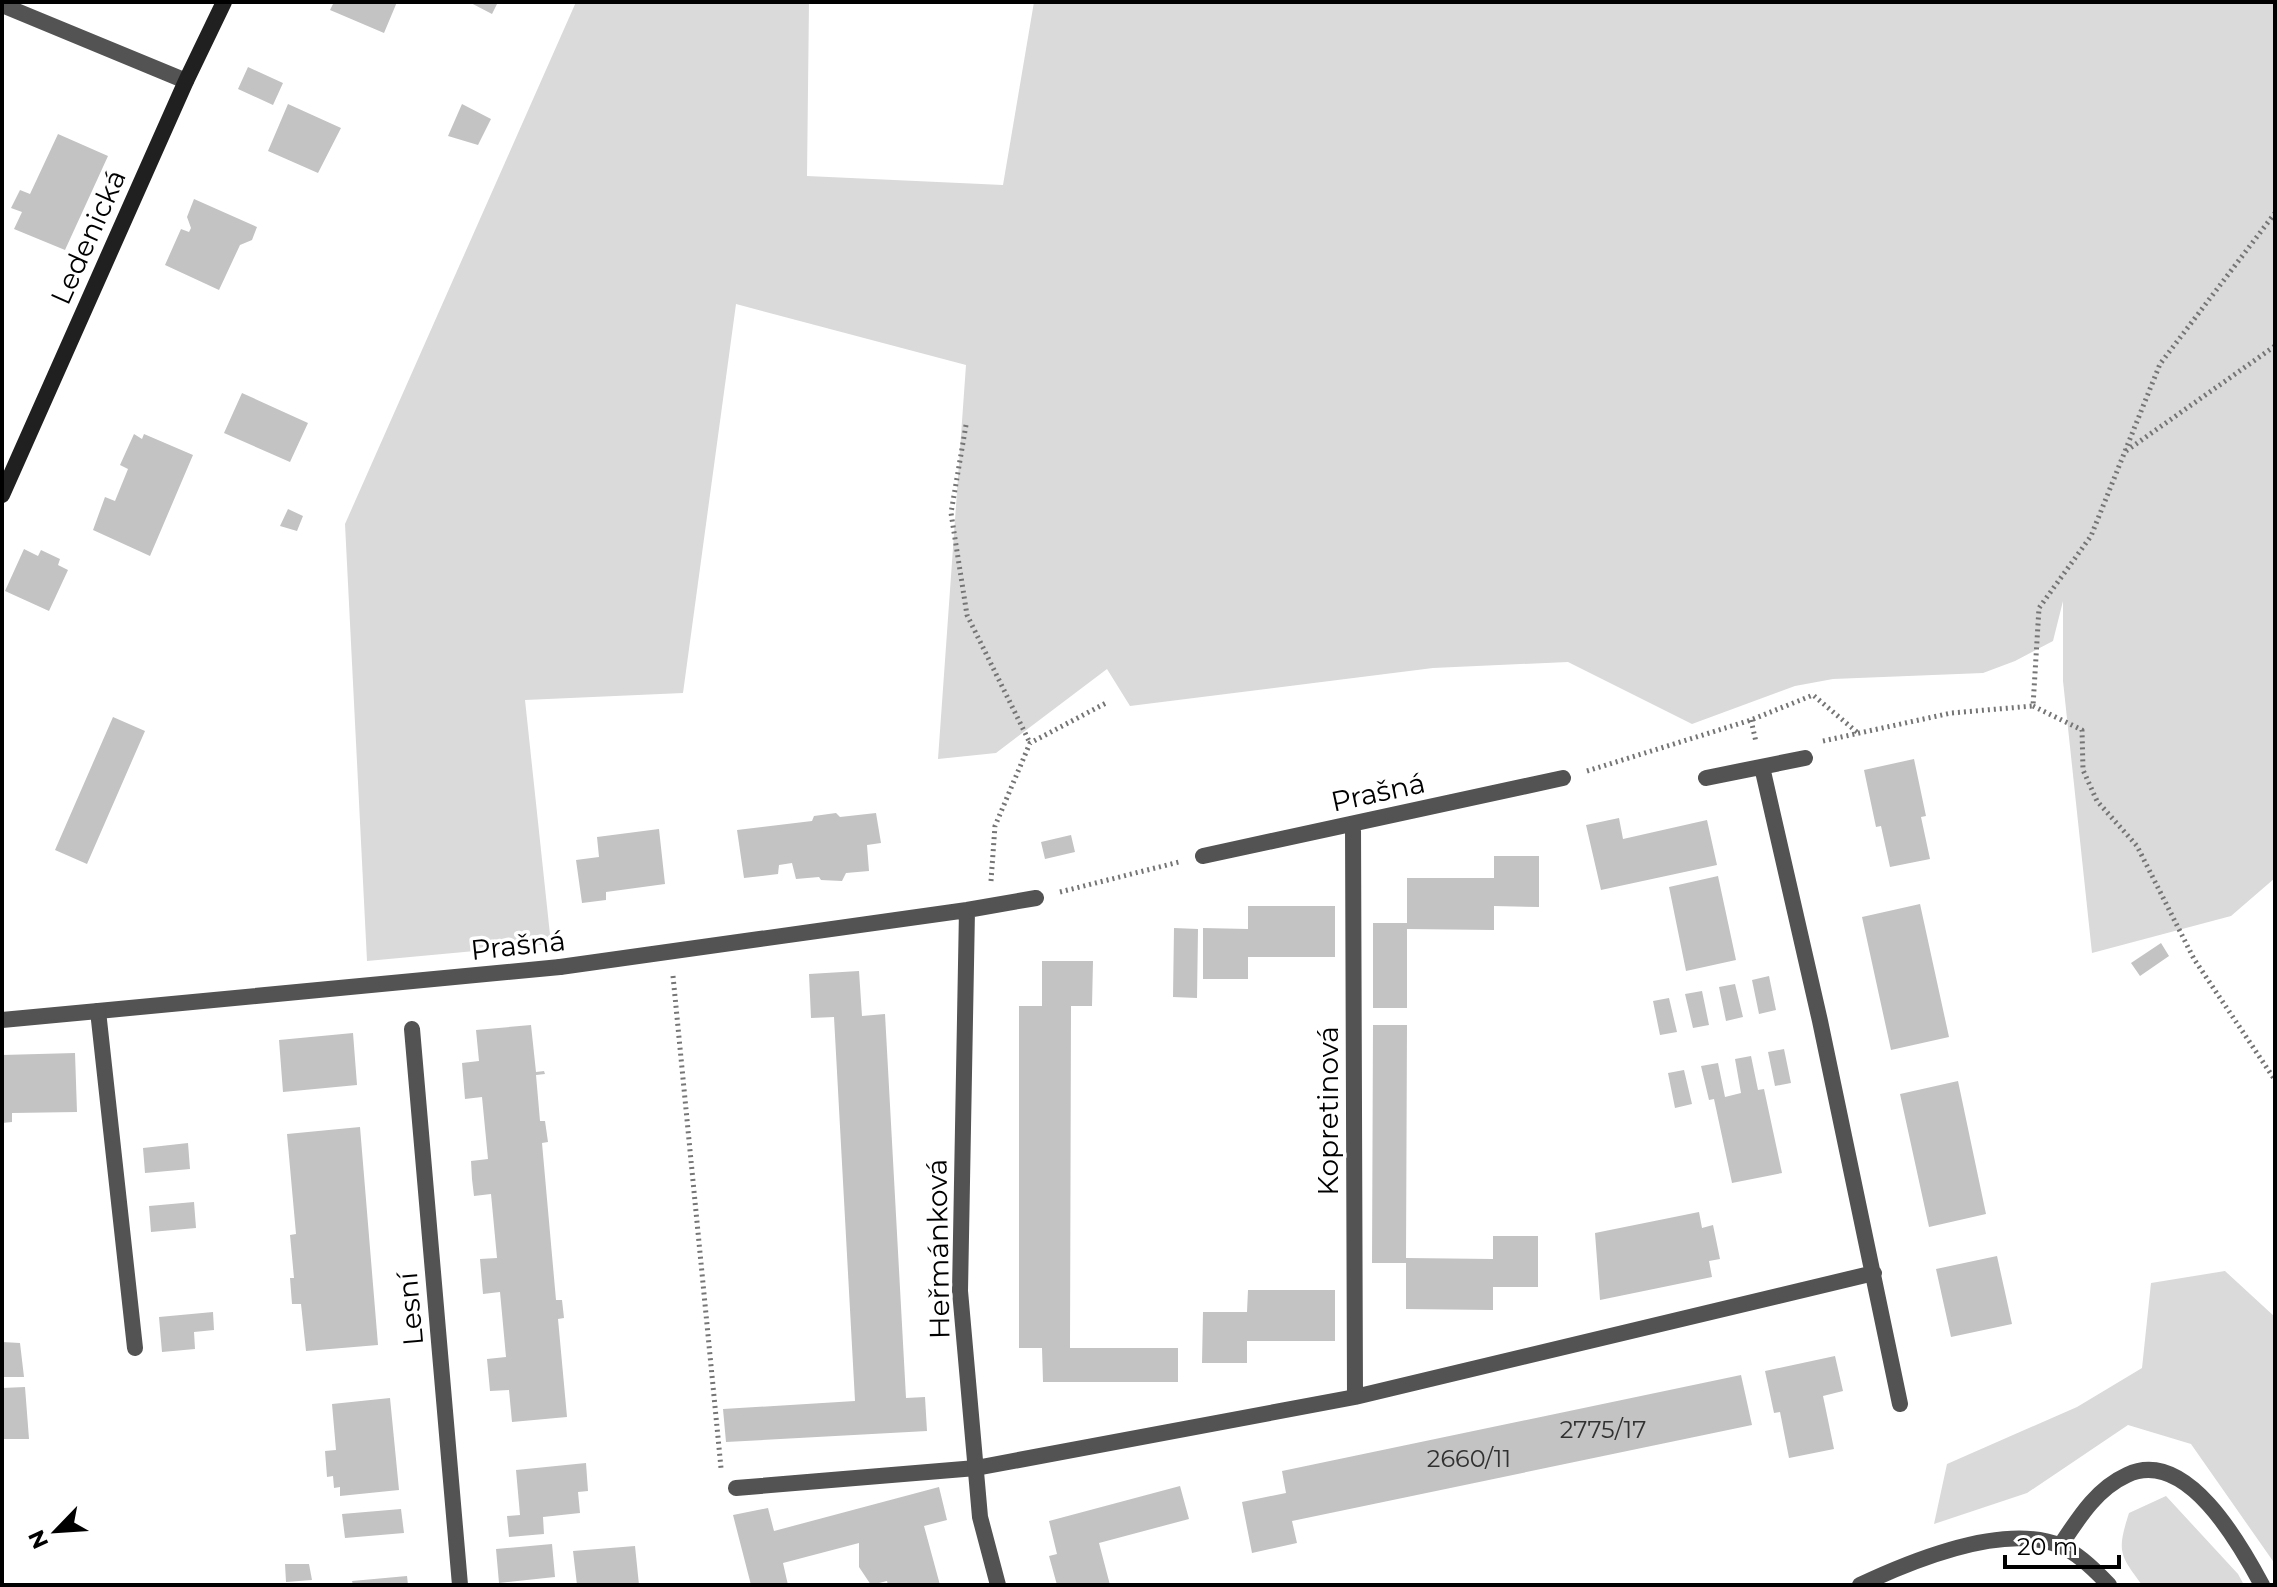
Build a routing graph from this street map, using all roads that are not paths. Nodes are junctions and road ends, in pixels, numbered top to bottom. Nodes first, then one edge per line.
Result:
1 (224, 2) edge
2 (2, 5) edge
3 (186, 81) junction
4 (2, 495) edge
5 (1805, 758) road end
6 (1762, 767) junction
7 (1563, 778) road end
8 (1706, 778) dead end
9 (1353, 824) junction
10 (1203, 856) road end
11 (1036, 898) road end
12 (967, 910) junction
13 (98, 1011) junction
14 (2, 1020) edge
15 (412, 1029) dead end
16 (1874, 1273) junction
17 (135, 1348) dead end
18 (1355, 1397) junction
19 (1900, 1404) dead end
20 (976, 1468) junction
21 (736, 1488) road end
22 (2060, 1546) junction
23 (460, 1585) edge
24 (998, 1585) edge
25 (1860, 1585) edge
26 (2109, 1585) edge
27 (2262, 1585) edge

1 - 3 main road, Ledenická
2 - 3 street
3 - 4 main road, Ledenická
5 - 6 street
6 - 8 street
6 - 16 street
7 - 9 street, Prašná
9 - 10 street, Prašná
9 - 18 street, Kopretinová
11 - 12 street, Prašná
12 - 13 street, Prašná
12 - 20 street, Heřmánková
13 - 14 street, Prašná
13 - 17 street
15 - 23 street, Lesní
16 - 18 street
16 - 19 street
18 - 20 street
20 - 21 street
20 - 24 street, Heřmánková
22 - 25 street
22 - 26 street
22 - 27 street

